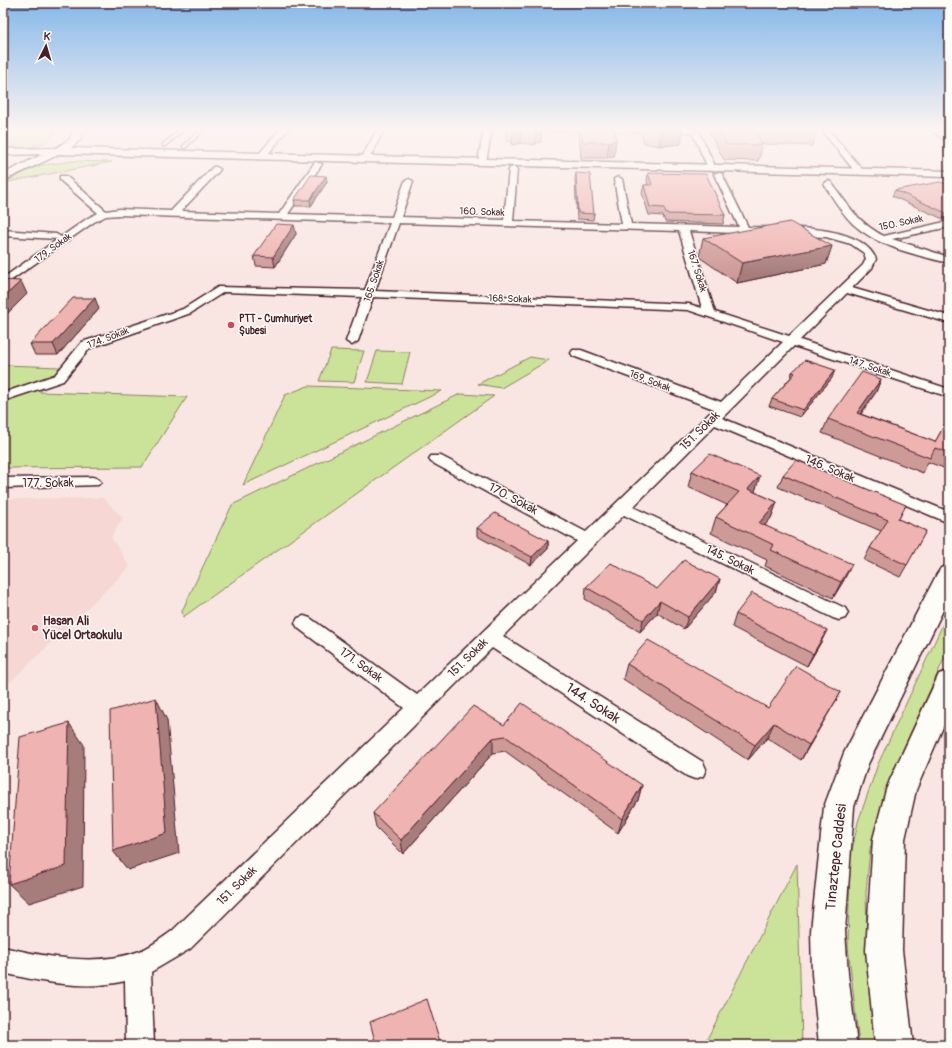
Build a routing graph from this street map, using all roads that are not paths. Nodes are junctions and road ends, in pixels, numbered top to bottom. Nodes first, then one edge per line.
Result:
1 (208, 177) edge
2 (309, 177) edge
3 (513, 177) edge
4 (718, 177) edge
5 (853, 177) edge
6 (63, 178) dead end
7 (618, 179) dead end
8 (409, 181) dead end
9 (949, 181) edge
10 (828, 184) dead end
11 (104, 214) junction
12 (173, 214) junction
13 (281, 217) junction
14 (395, 220) junction
15 (508, 223) junction
16 (949, 224) edge
17 (627, 227) junction
18 (683, 228) junction
19 (745, 230) junction
20 (3, 233) edge
21 (56, 237) dead end
22 (884, 238) junction
23 (858, 244) junction
24 (949, 260) edge
25 (3, 283) edge
26 (222, 289) joint
27 (844, 289) junction
28 (369, 294) junction
29 (710, 314) junction
30 (949, 320) edge
31 (352, 341) dead end
32 (792, 341) junction
33 (577, 353) dead end
34 (949, 393) edge
35 (3, 397) edge
36 (717, 414) junction
37 (436, 459) dead end
38 (93, 482) dead end
39 (3, 483) edge
40 (622, 508) junction
41 (949, 518) edge
42 (589, 540) junction
43 (949, 574) edge
44 (839, 613) dead end
45 (304, 623) dead end
46 (490, 637) junction
47 (949, 682) edge
48 (418, 707) junction
49 (695, 769) dead end
50 (3, 960) edge
51 (138, 964) junction
52 (140, 1045) edge
53 (838, 1045) edge
54 (894, 1045) edge

1 - 12 street
2 - 13 street
3 - 15 street
4 - 19 street
5 - 9 main road
6 - 11 street
7 - 17 street
8 - 14 street, 165. Sokak
10 - 22 street
11 - 12 street, 160. Sokak
11 - 25 street, 179. Sokak
12 - 13 street, 160. Sokak
13 - 14 street, 160. Sokak
14 - 15 street, 160. Sokak
14 - 28 street, 165. Sokak
15 - 17 street, 160. Sokak
16 - 22 street, 150. Sokak
17 - 18 street, 160. Sokak
18 - 19 street, 160. Sokak
18 - 29 street, 167. Sokak
19 - 23 street, 160. Sokak
20 - 21 street
22 - 23 street, 150. Sokak
22 - 24 street
23 - 27 street, 151. Sokak
26 - 28 street, 168. Sokak
26 - 35 street, 174. Sokak
27 - 30 street
27 - 32 street, 151. Sokak
28 - 29 street, 168. Sokak
28 - 31 street, 165. Sokak
29 - 32 street, 168. Sokak
32 - 34 street, 147. Sokak
32 - 36 street, 151. Sokak
33 - 36 street, 169. Sokak
36 - 40 street, 151. Sokak
36 - 41 street, 146. Sokak
37 - 42 street, 170. Sokak
38 - 39 street, 177. Sokak
40 - 42 street, 151. Sokak
40 - 44 street, 145. Sokak
42 - 46 street, 151. Sokak
43 - 53 main road, Tınaztepe Caddesi
45 - 48 street, 171. Sokak
46 - 48 street, 151. Sokak
46 - 49 street, 144. Sokak
47 - 54 main road
48 - 51 street, 151. Sokak
50 - 51 street, 151. Sokak
51 - 52 street

